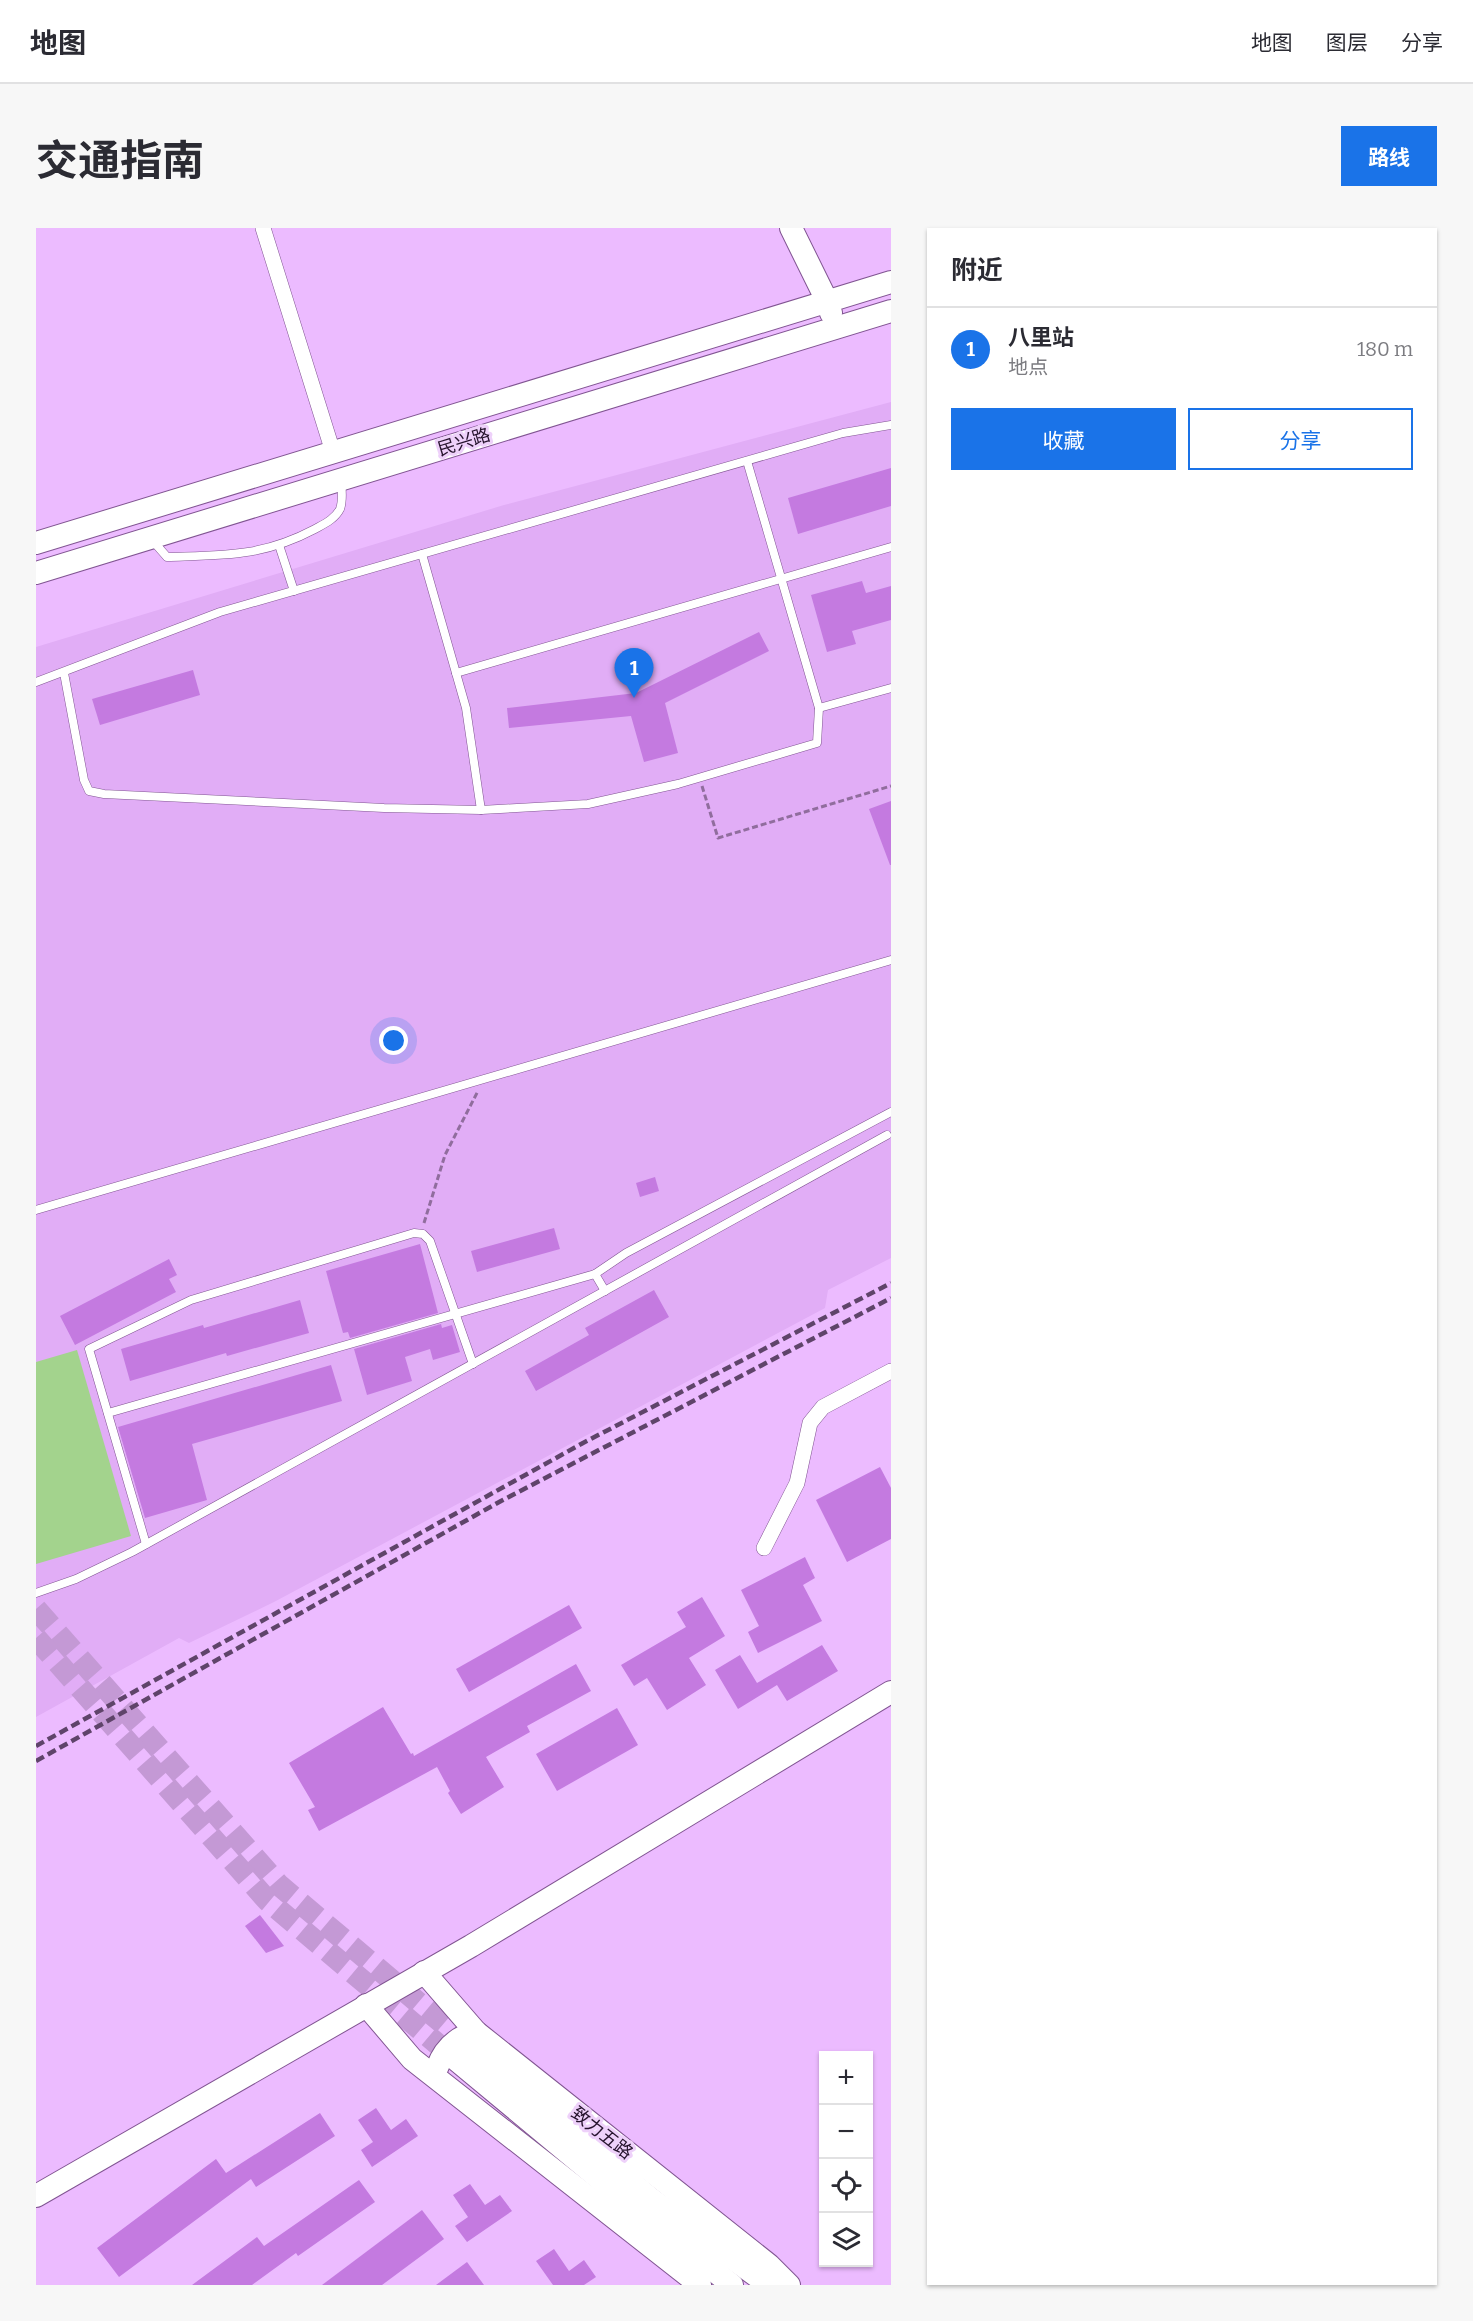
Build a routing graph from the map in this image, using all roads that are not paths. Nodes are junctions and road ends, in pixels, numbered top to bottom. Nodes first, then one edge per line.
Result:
1 (263, 228) edge
2 (791, 228) edge
3 (891, 282) edge
4 (827, 301) junction
5 (891, 311) edge
6 (835, 328) junction
7 (891, 425) edge
8 (333, 452) junction
9 (747, 461) junction
10 (341, 480) junction
11 (150, 538) junction
12 (36, 543) edge
13 (279, 545) junction
14 (891, 547) edge
15 (422, 554) junction
16 (36, 573) edge
17 (782, 579) junction
18 (294, 591) junction
19 (64, 673) junction
20 (456, 673) junction
21 (36, 682) edge
22 (891, 688) edge
23 (819, 708) junction
24 (482, 810) junction
25 (891, 960) edge
26 (891, 1112) edge
27 (887, 1135) dead end
28 (36, 1210) edge
29 (595, 1274) junction
30 (605, 1291) junction
31 (454, 1316) junction
32 (473, 1364) junction
33 (891, 1371) edge
34 (108, 1413) junction
35 (146, 1544) junction
36 (764, 1548) dead end
37 (36, 1593) edge
38 (891, 1692) edge
39 (424, 1972) junction
40 (366, 2006) junction
41 (465, 2045) junction
42 (435, 2077) junction
43 (36, 2196) edge
44 (700, 2285) edge
45 (732, 2285) edge
46 (769, 2285) edge
47 (789, 2285) edge

1 - 8 street
2 - 4 street
3 - 4 street, 民兴路
4 - 6 street
4 - 8 street, 民兴路
5 - 6 street, 民兴路
6 - 10 street, 民兴路
7 - 9 lane
8 - 10 street
8 - 12 street, 民兴路
9 - 15 lane
9 - 17 lane
10 - 11 street, 民兴路
10 - 13 lane
11 - 13 lane
11 - 16 street, 民兴路
13 - 18 lane
14 - 17 lane
15 - 18 lane
15 - 20 lane
17 - 20 lane
17 - 23 lane
18 - 19 lane
19 - 21 lane
19 - 24 lane
20 - 24 lane
22 - 23 lane
23 - 24 lane
25 - 28 lane
26 - 29 lane
27 - 30 lane
29 - 30 lane
29 - 31 lane
30 - 32 lane
31 - 32 lane
31 - 34 lane
31 - 34 lane
32 - 35 lane
33 - 36 street
34 - 35 lane
35 - 37 lane
38 - 39 street
39 - 40 street
39 - 41 street, 致力五路
40 - 42 street
40 - 43 street
41 - 42 street
41 - 45 street
41 - 46 street
41 - 47 street, 致力五路
42 - 44 street

